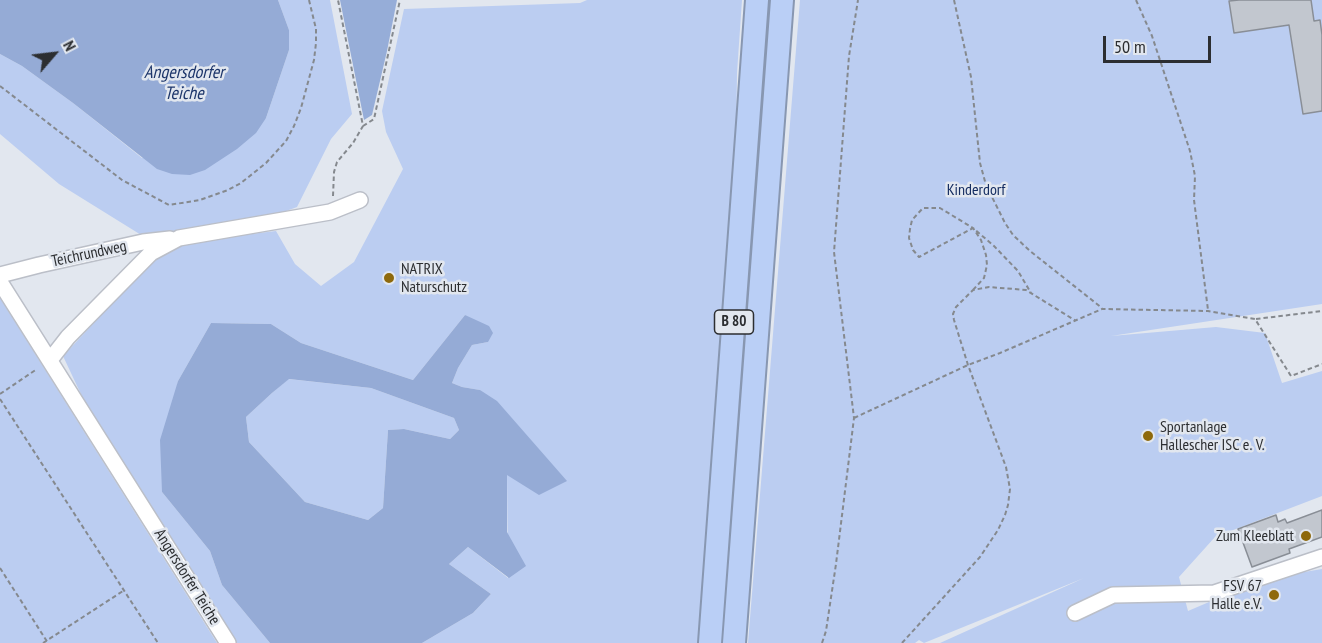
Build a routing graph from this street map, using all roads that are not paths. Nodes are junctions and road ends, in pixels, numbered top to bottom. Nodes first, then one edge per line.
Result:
1 (757, 0) edge
2 (782, 0) edge
3 (360, 200) dead end
4 (179, 238) junction
5 (0, 275) edge
6 (0, 282) edge
7 (43, 364) junction
8 (1322, 557) edge
9 (1076, 613) dead end
10 (228, 643) edge
11 (710, 643) edge
12 (734, 643) edge

1 - 11 highway, B 80
2 - 12 highway, B 80
3 - 4 lane
4 - 5 lane, Teichrundweg
4 - 7 lane
6 - 7 lane, Angersdorfer Teiche
7 - 10 lane, Angersdorfer Teiche
8 - 9 lane

